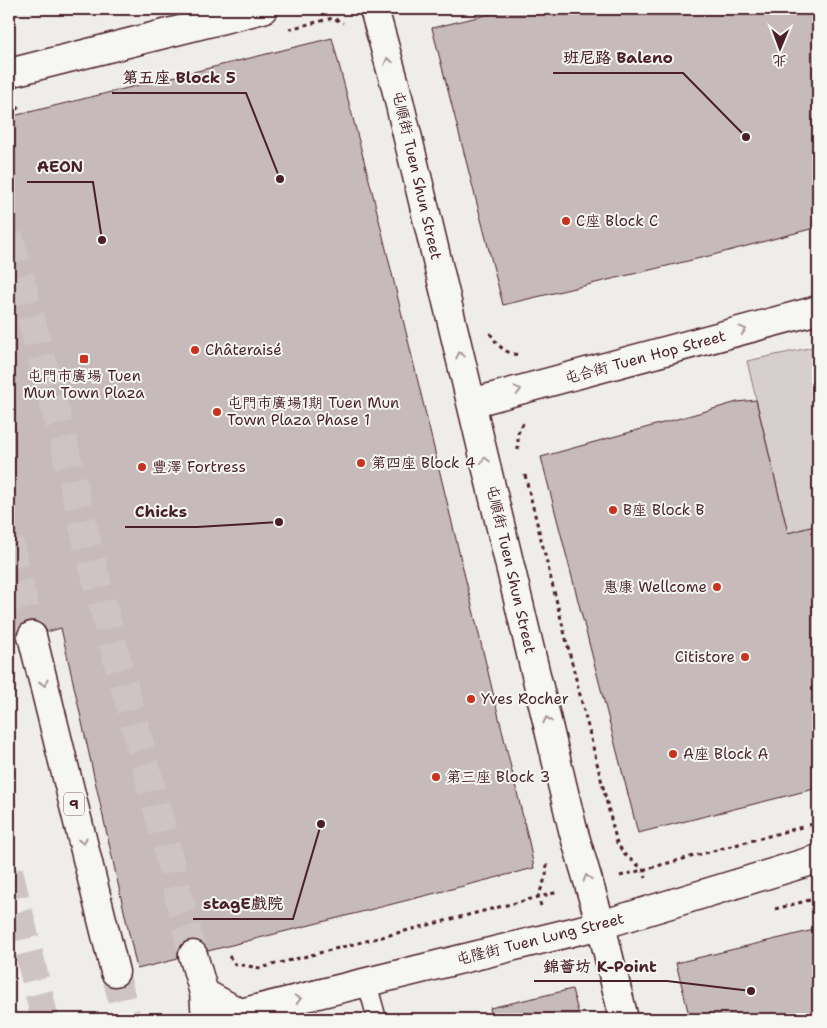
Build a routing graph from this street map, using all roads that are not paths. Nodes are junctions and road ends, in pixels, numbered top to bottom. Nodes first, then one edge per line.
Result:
1 (263, 9) edge
2 (374, 9) edge
3 (9, 73) edge
4 (818, 310) edge
5 (471, 403) junction
6 (32, 636) tunnel mouth
7 (818, 859) edge
8 (601, 925) junction
9 (193, 955) tunnel mouth
10 (115, 972) tunnel mouth
11 (367, 982) junction
12 (205, 1006) edge
13 (378, 1019) edge
14 (624, 1019) edge

1 - 3 main road
5 -> 2 main road, 屯順街 Tuen Shun Street
5 -> 4 main road, 屯合街 Tuen Hop Street
8 -> 5 main road, 屯順街 Tuen Shun Street
6 -> 10 main road, 9
7 - 8 main road, 屯隆街 Tuen Lung Street
8 - 11 main road, 屯隆街 Tuen Lung Street
8 - 14 main road, 屯順街 Tuen Shun Street
9 - 12 main road
12 -> 11 main road, 屯隆街 Tuen Lung Street
11 - 13 lane

